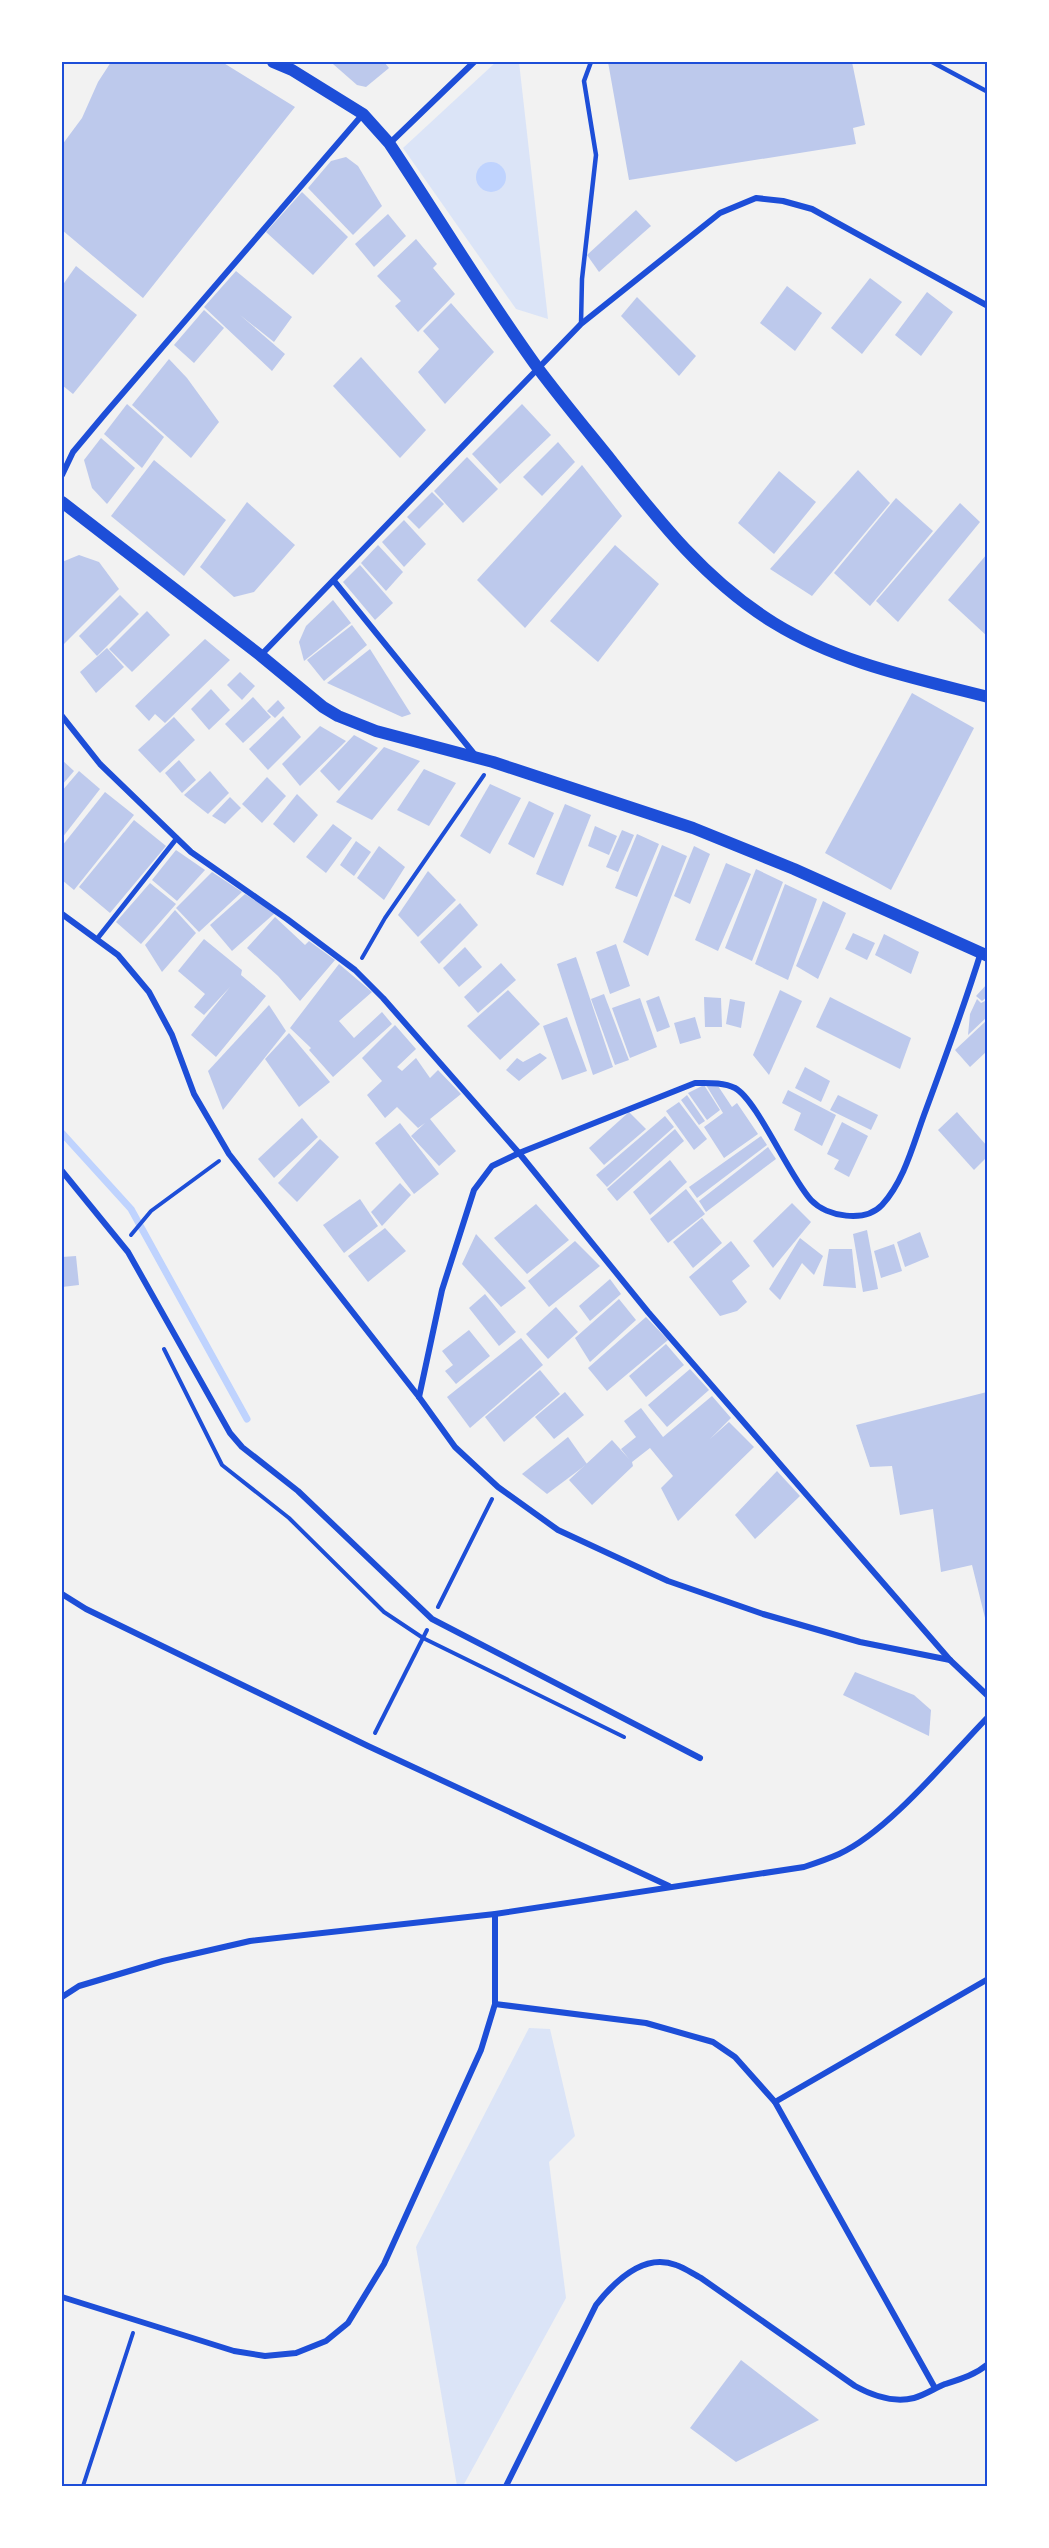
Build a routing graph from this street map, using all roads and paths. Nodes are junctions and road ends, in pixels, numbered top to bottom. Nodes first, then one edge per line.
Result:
1 (273, 62) edge
2 (474, 62) edge
3 (591, 62) edge
4 (932, 62) edge
5 (987, 92) edge
6 (363, 114) junction
7 (389, 143) junction
8 (987, 306) edge
9 (581, 324) junction
10 (537, 367) junction
11 (62, 475) edge
12 (62, 502) edge
13 (334, 581) junction
14 (260, 655) junction
15 (987, 697) edge
16 (62, 716) edge
17 (478, 758) junction
18 (494, 762) junction
19 (177, 838) junction
20 (62, 914) edge
21 (97, 939) junction
22 (984, 954) edge
23 (355, 970) junction
24 (519, 1153) junction
25 (229, 1154) junction
26 (62, 1171) edge
27 (122, 1239) dead end
28 (419, 1396) junction
29 (62, 1594) edge
30 (950, 1660) junction
31 (987, 1696) edge
32 (987, 1717) edge
33 (700, 1758) dead end
34 (670, 1887) junction
35 (495, 1914) junction
36 (987, 1979) edge
37 (62, 1997) edge
38 (495, 2004) junction
39 (775, 2102) junction
40 (62, 2297) edge
41 (137, 2321) junction
42 (987, 2364) edge
43 (935, 2388) junction
44 (83, 2487) edge
45 (506, 2487) edge

1 - 6 main road
2 - 7 street
3 - 9 lane
4 - 5 lane
6 - 7 main road
6 - 11 street
7 - 10 main road
8 - 9 street
9 - 10 street
10 - 13 street
10 - 15 main road
12 - 14 main road
13 - 14 street
13 - 17 street
14 - 17 main road
16 - 19 street
17 - 18 main road
18 - 22 main road
18 - 23 path
19 - 21 street
19 - 23 street
20 - 21 street
21 - 25 street
22 - 24 street
23 - 24 street
24 - 28 street
24 - 30 street
25 - 27 path
25 - 28 street
26 - 33 street
28 - 30 street
29 - 34 street
30 - 31 street
32 - 34 street
34 - 35 street
35 - 37 street
35 - 38 street
36 - 39 street
38 - 39 street
38 - 41 street
39 - 43 street
40 - 41 street
41 - 44 path
42 - 43 street
43 - 45 street

